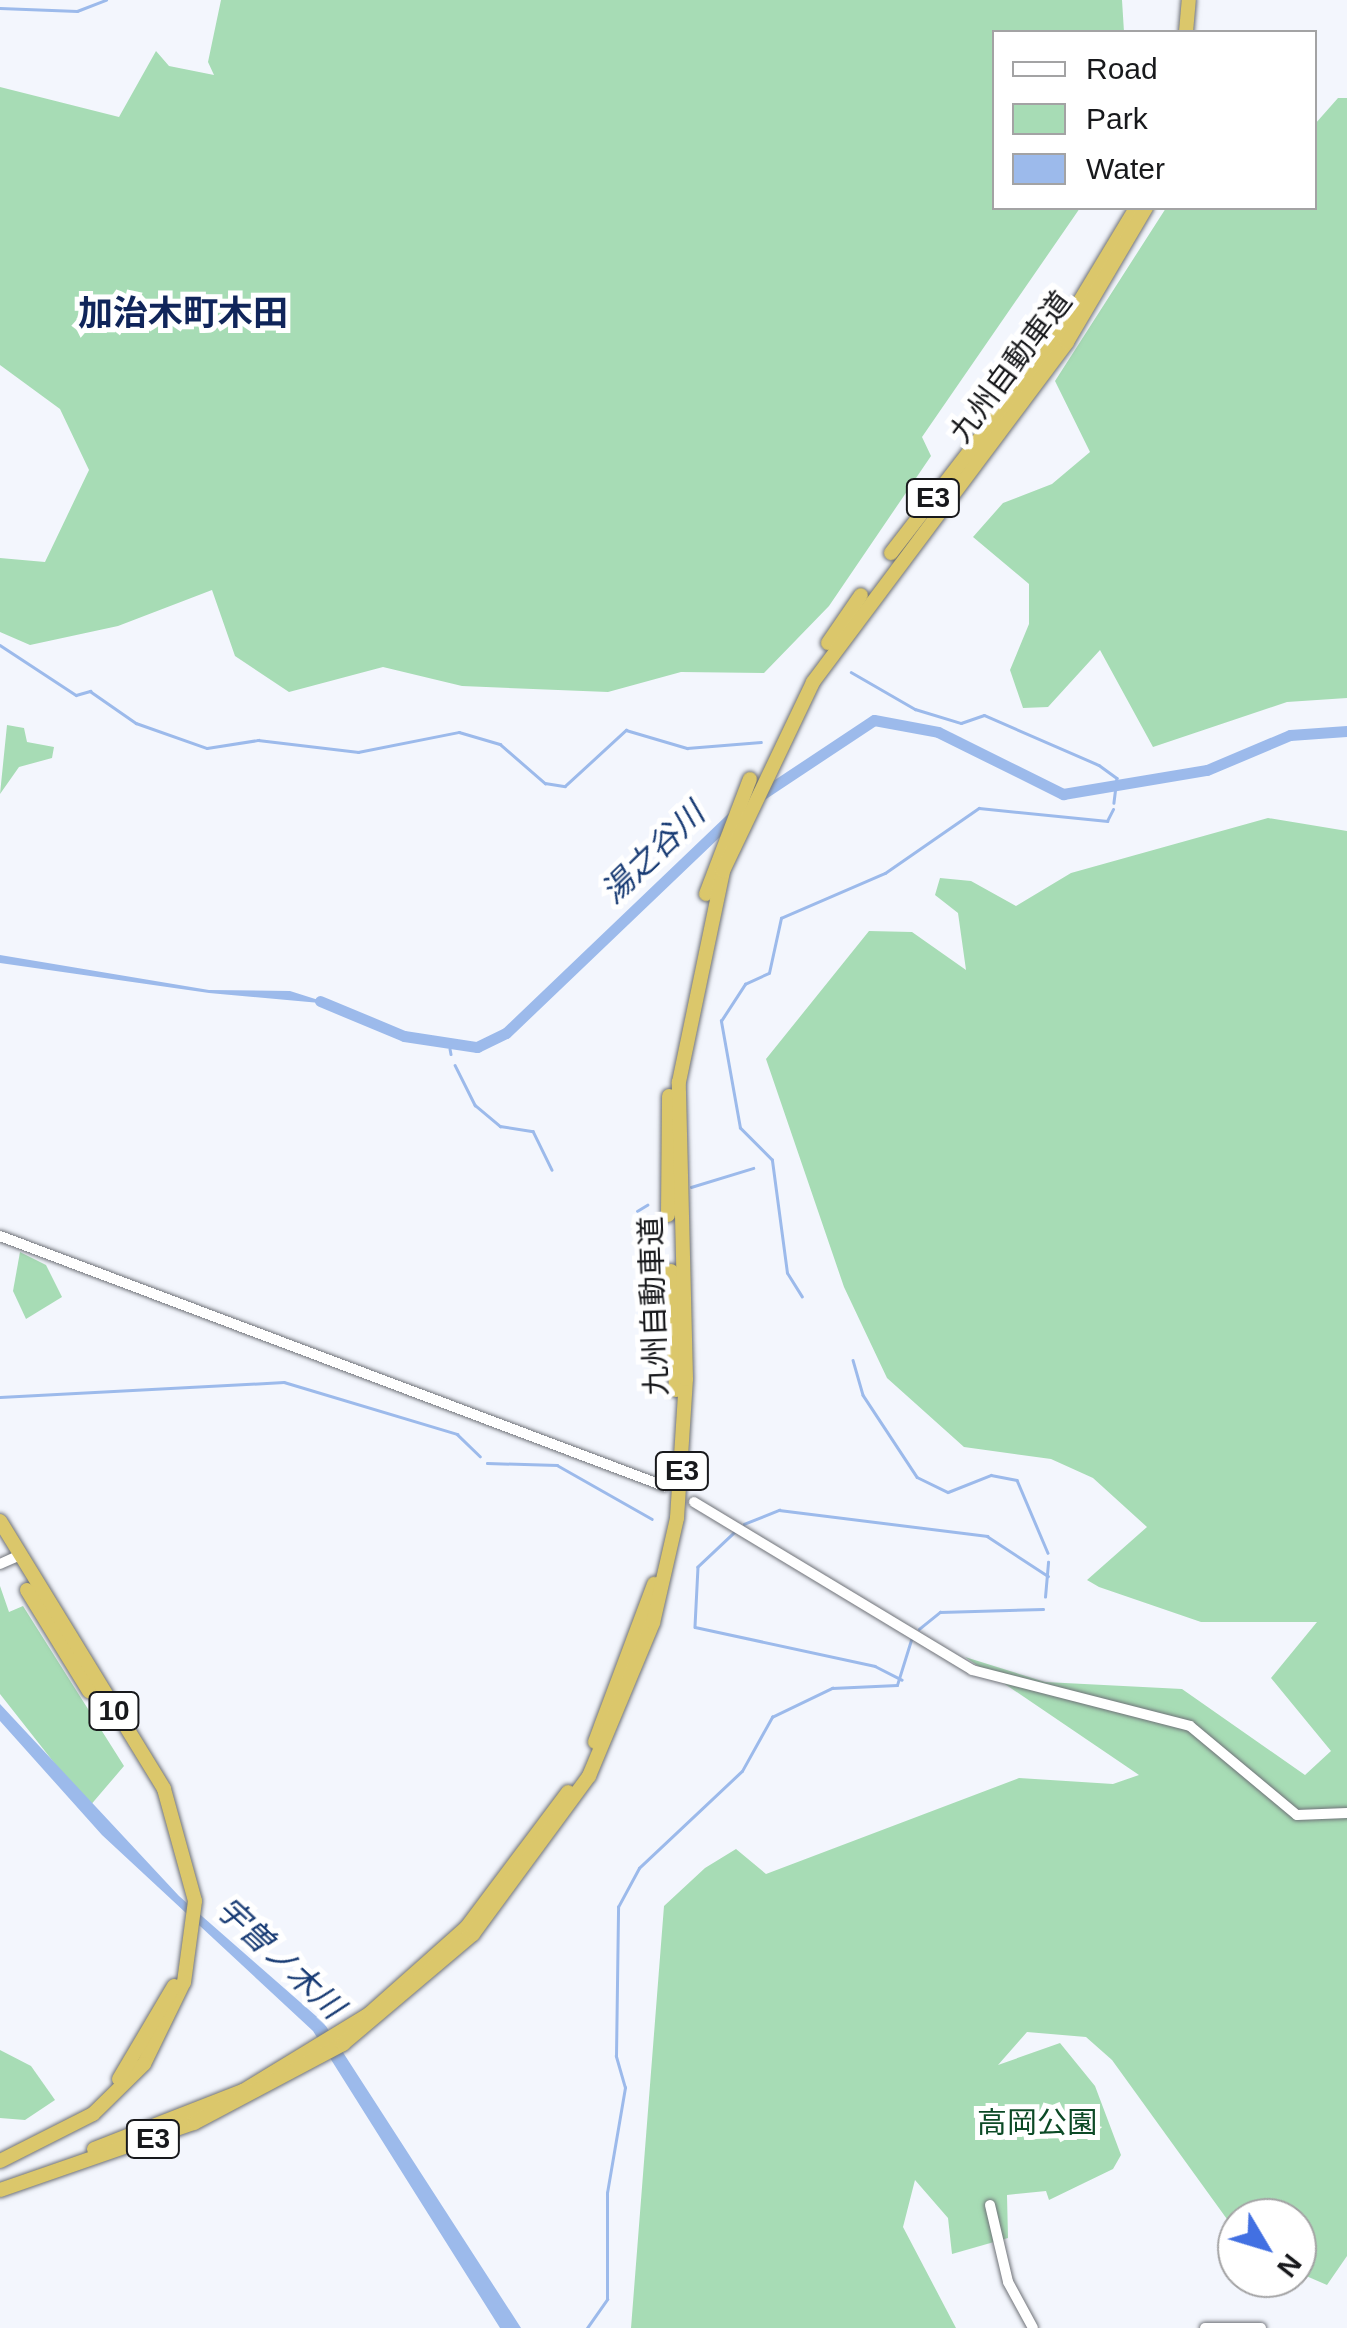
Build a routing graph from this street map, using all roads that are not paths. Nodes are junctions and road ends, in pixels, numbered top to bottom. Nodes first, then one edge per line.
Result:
1 (1190, 0) edge
2 (1199, 0) edge
3 (1186, 30) edge
4 (1196, 30) edge
5 (1135, 210) edge
6 (1145, 210) edge
7 (732, 834) junction
8 (0, 1236) edge
9 (664, 1486) dead end
10 (694, 1502) dead end
11 (0, 1522) edge
12 (0, 1541) edge
13 (9, 1560) edge
14 (1347, 1812) edge
15 (185, 1961) junction
16 (296, 2068) junction
17 (0, 2152) edge
18 (0, 2161) edge
19 (0, 2181) edge
20 (0, 2190) edge
21 (990, 2204) dead end
22 (1032, 2328) edge
23 (1205, 2328) edge
24 (1260, 2328) edge

1 - 3 highway
2 - 4 highway
5 - 7 highway, 九州自動車道 / E3
6 - 7 highway, 九州自動車道 / E3
7 - 16 highway, 九州自動車道 / E3
8 - 9 street
10 - 14 street
11 - 13 highway, 10
12 - 13 highway, 10
13 - 15 highway, 10
15 - 17 highway, 10
15 - 18 highway, 10
16 - 19 highway, 九州自動車道 / E3
16 - 20 highway, 九州自動車道 / E3
21 - 22 street
23 - 24 street

